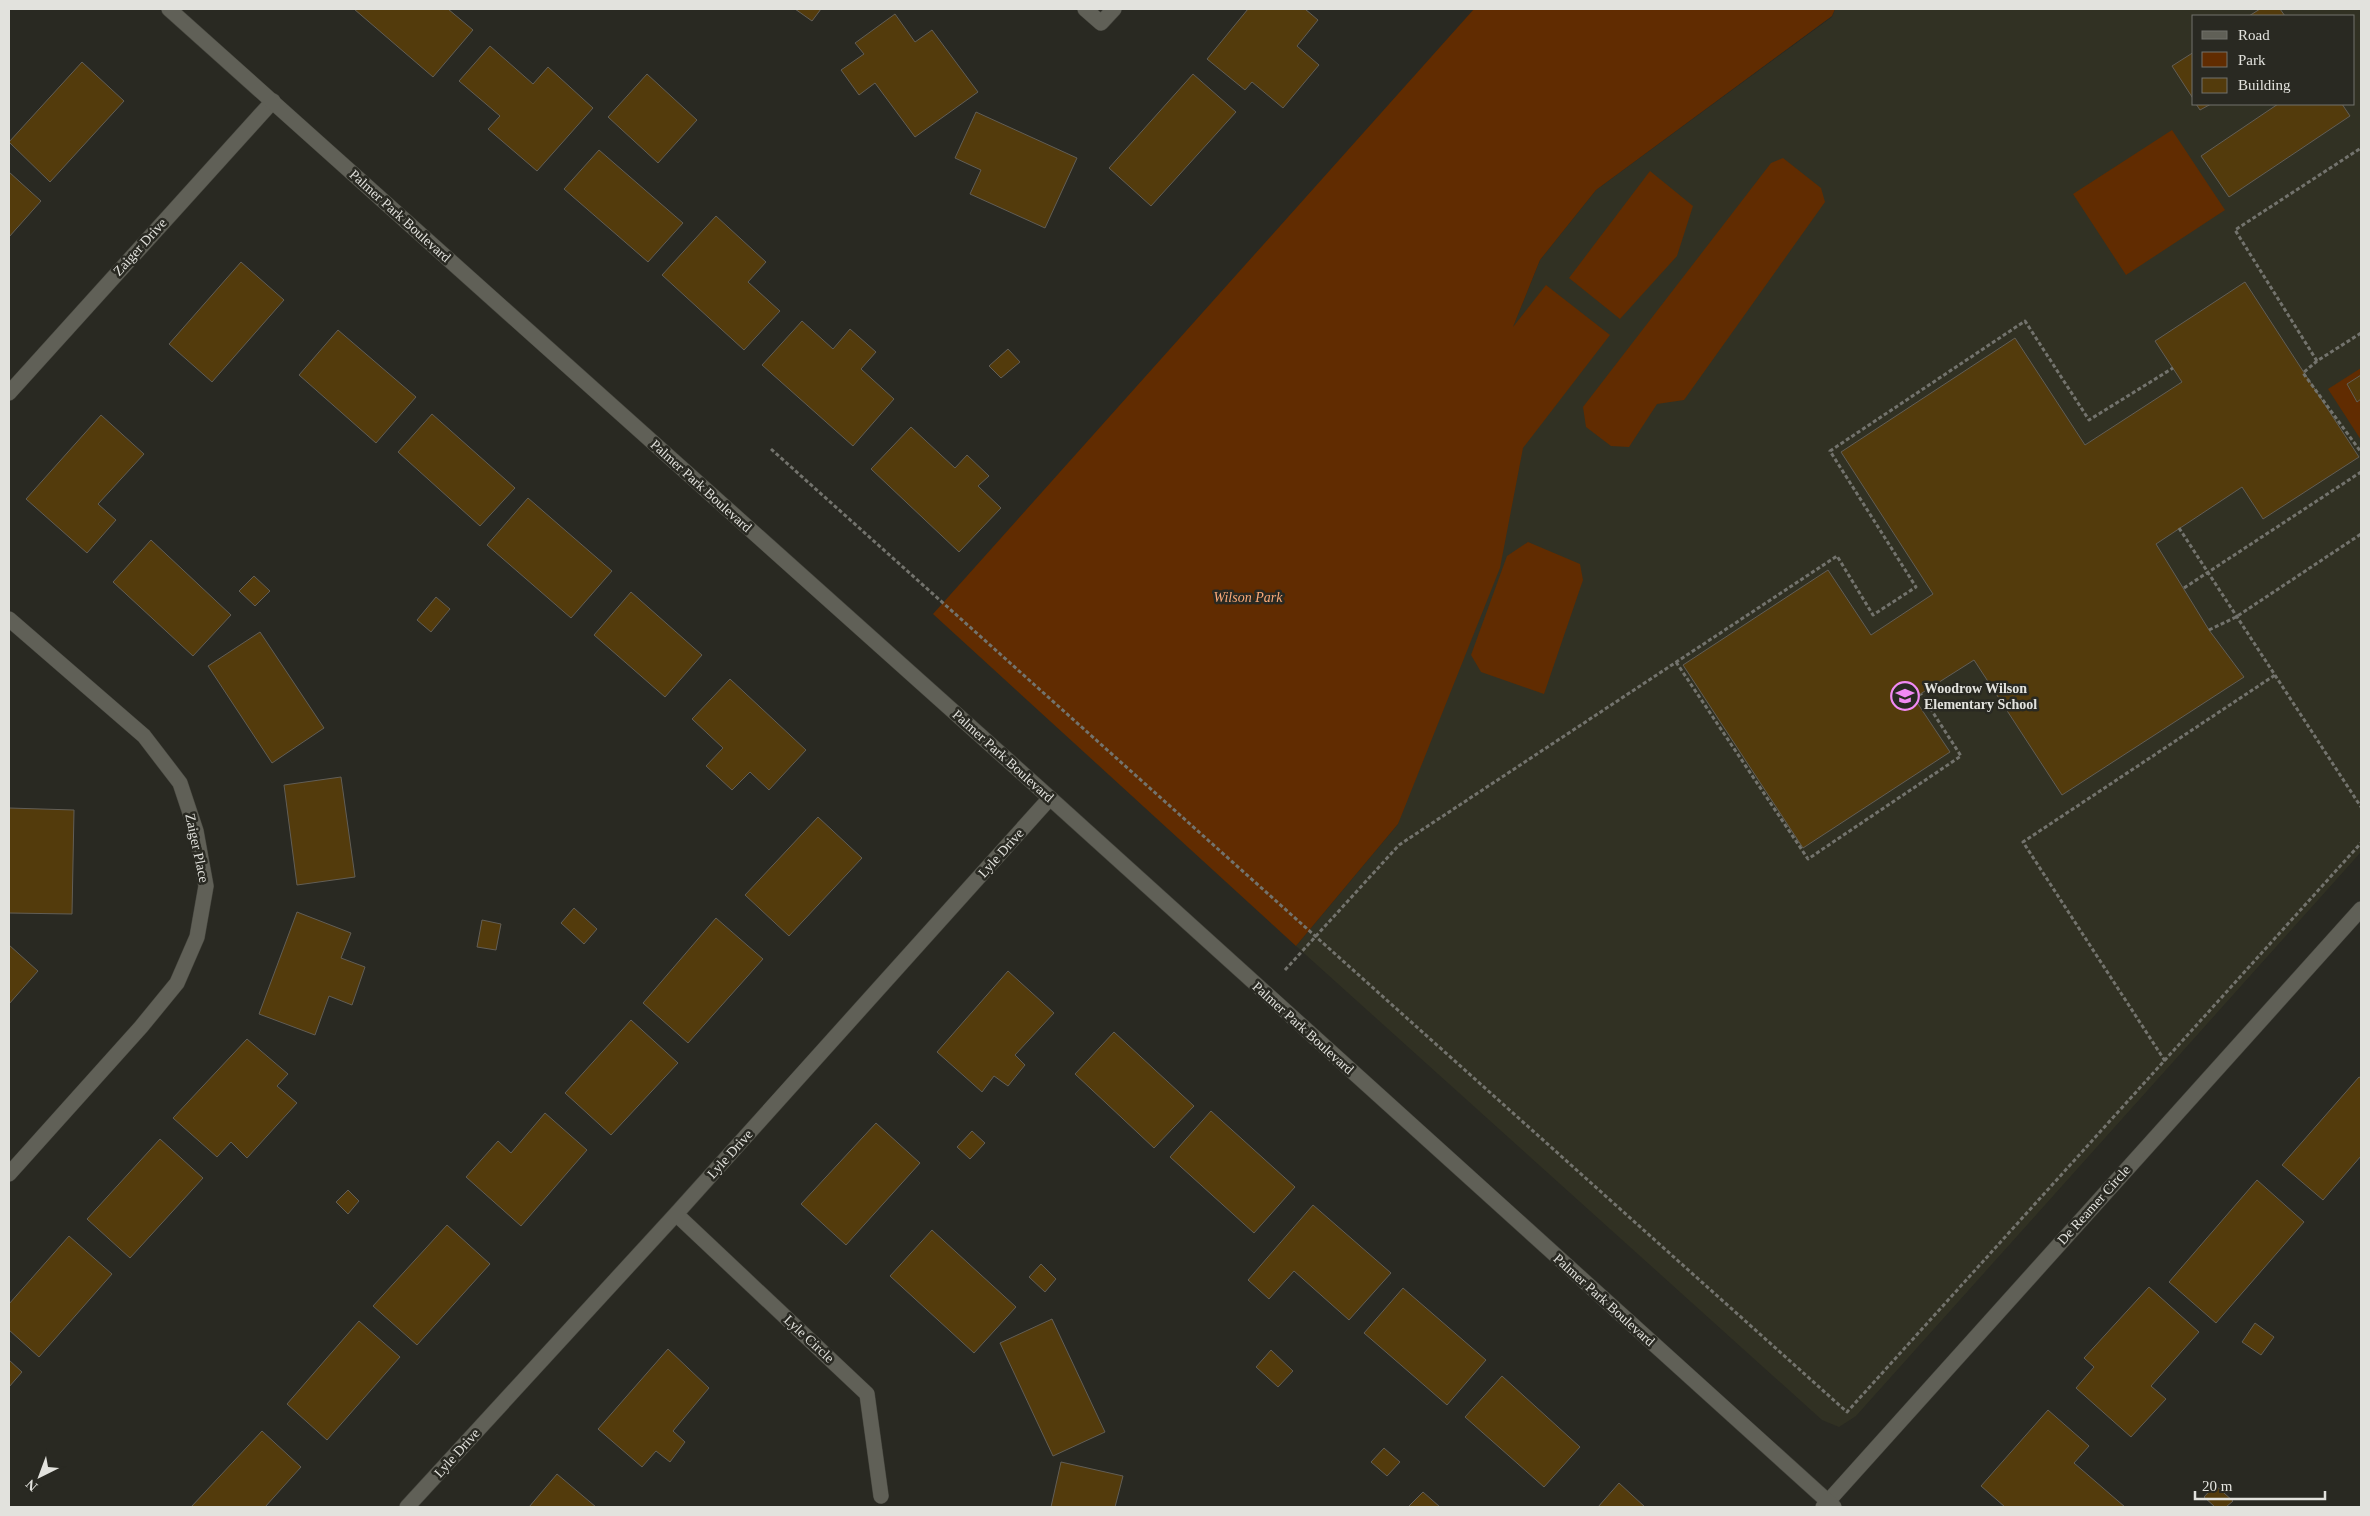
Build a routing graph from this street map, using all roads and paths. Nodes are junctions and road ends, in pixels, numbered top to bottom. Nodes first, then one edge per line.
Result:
1 (169, 9) edge
2 (1085, 9) edge
3 (1114, 9) edge
4 (272, 102) junction
5 (2361, 148) edge
6 (2361, 333) edge
7 (2317, 361) junction
8 (2173, 368) dead end
9 (9, 393) edge
10 (771, 449) dead end
11 (2361, 452) edge
12 (2361, 472) edge
13 (2179, 528) dead end
14 (2361, 534) edge
15 (2209, 572) junction
16 (2184, 588) dead end
17 (2236, 617) junction
18 (9, 619) edge
19 (2209, 630) dead end
20 (1676, 662) junction
21 (2275, 675) junction
22 (1921, 694) dead end
23 (1050, 798) junction
24 (2361, 807) edge
25 (2361, 843) edge
26 (2361, 909) edge
27 (1315, 935) junction
28 (1265, 994) junction
29 (2164, 1061) junction
30 (9, 1174) edge
31 (676, 1214) junction
32 (881, 1496) dead end
33 (1828, 1505) edge
34 (407, 1507) edge

1 - 4 street, Palmer Park Boulevard
2 - 3 street
4 - 9 street, Zaiger Drive
4 - 23 street, Palmer Park Boulevard
5 - 7 path
6 - 7 path
7 - 11 path
8 - 20 path
10 - 27 path
12 - 15 path
13 - 15 path
14 - 17 path
15 - 16 path
15 - 17 path
17 - 19 path
17 - 21 path
18 - 30 street, Zaiger Place
20 - 22 path
20 - 27 path
21 - 24 path
21 - 29 path
23 - 28 street, Palmer Park Boulevard
23 - 31 street, Lyle Drive
25 - 29 path
26 - 33 street, De Reamer Circle
27 - 28 path
27 - 29 path
28 - 33 street, Palmer Park Boulevard
31 - 32 street, Lyle Circle
31 - 34 street, Lyle Drive

